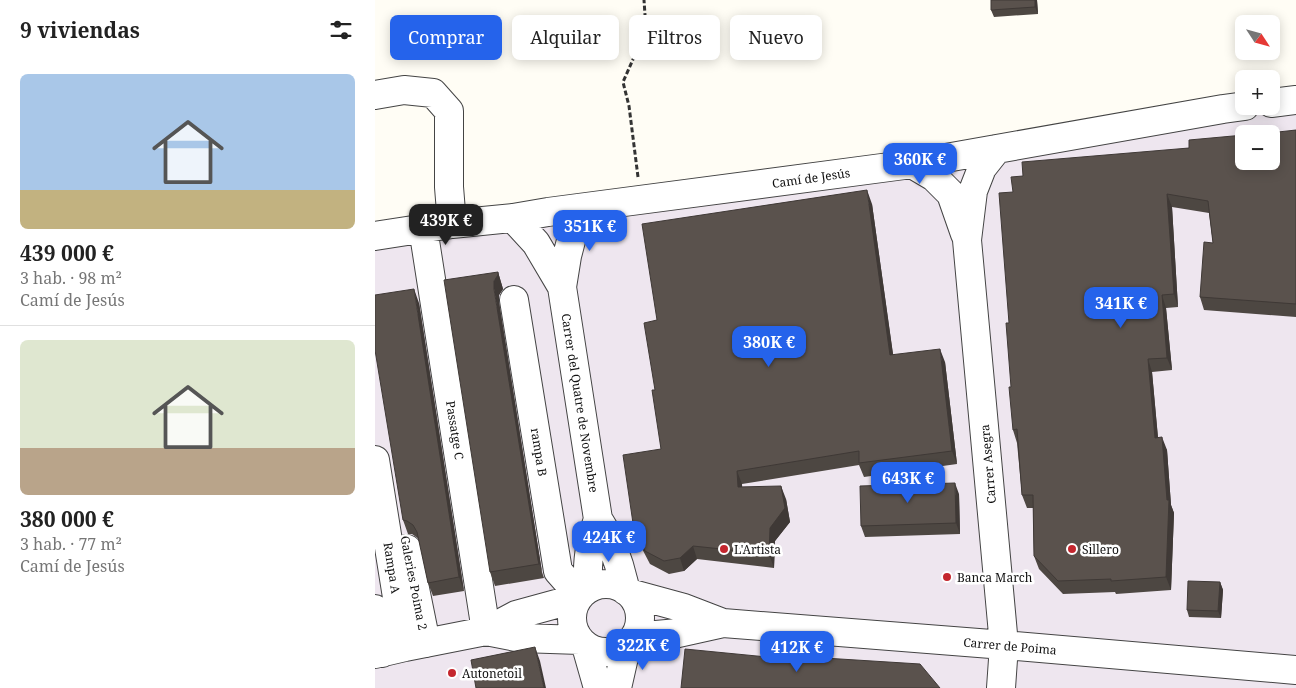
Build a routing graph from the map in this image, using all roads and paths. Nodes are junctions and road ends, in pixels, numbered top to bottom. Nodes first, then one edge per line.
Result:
1 (644, 0) edge
2 (375, 95) edge
3 (1296, 100) edge
4 (1280, 102) edge
5 (1235, 107) edge
6 (997, 149) junction
7 (912, 164) junction
8 (641, 200) junction
9 (587, 207) junction
10 (513, 218) junction
11 (452, 224) junction
12 (423, 228) junction
13 (375, 236) edge
14 (967, 240) junction
15 (562, 287) junction
16 (514, 300) dead end
17 (375, 460) edge
18 (598, 519) junction
19 (402, 523) edge
20 (628, 592) junction
21 (582, 594) junction
22 (375, 609) edge
23 (723, 623) junction
24 (486, 632) junction
25 (630, 640) junction
26 (583, 643) junction
27 (1004, 645) junction
28 (397, 649) edge
29 (1296, 670) edge
30 (598, 688) edge
31 (617, 688) edge
32 (1001, 688) edge

1 - 8 path
2 - 11 street
3 - 4 street
5 - 6 street, Camí de Jesús
6 - 7 street, Camí de Jesús
6 - 14 street
7 - 8 street, Camí de Jesús
7 - 14 street
8 - 9 street, Camí de Jesús
9 - 10 street, Camí de Jesús
9 - 15 street, Carrer del Quatre de Novembre
10 - 11 street, Camí de Jesús
10 - 15 street, Carrer del Quatre de Novembre
11 - 12 street, Camí de Jesús
12 - 13 street, Camí de Jesús
12 - 24 street, Passatge C
14 - 27 street, Carrer Asegra
15 - 18 street, Carrer del Quatre de Novembre
16 - 21 street, rampa B
17 - 28 street, Rampa A
18 - 20 street, Carrer del Quatre de Novembre
18 - 21 street, Carrer del Quatre de Novembre
19 - 28 street, Galeries Poima 2
20 - 21 street
20 - 23 street, Carrer de Poima
20 - 25 street
21 - 24 street
21 - 26 street
22 - 28 street
23 - 25 street, Carrer de Poima
23 - 27 street, Carrer de Poima
24 - 26 street
24 - 28 street
25 - 26 street
25 - 31 street
26 - 30 street
27 - 29 street, Carrer de Poima
27 - 32 street, Carrer Asegra

